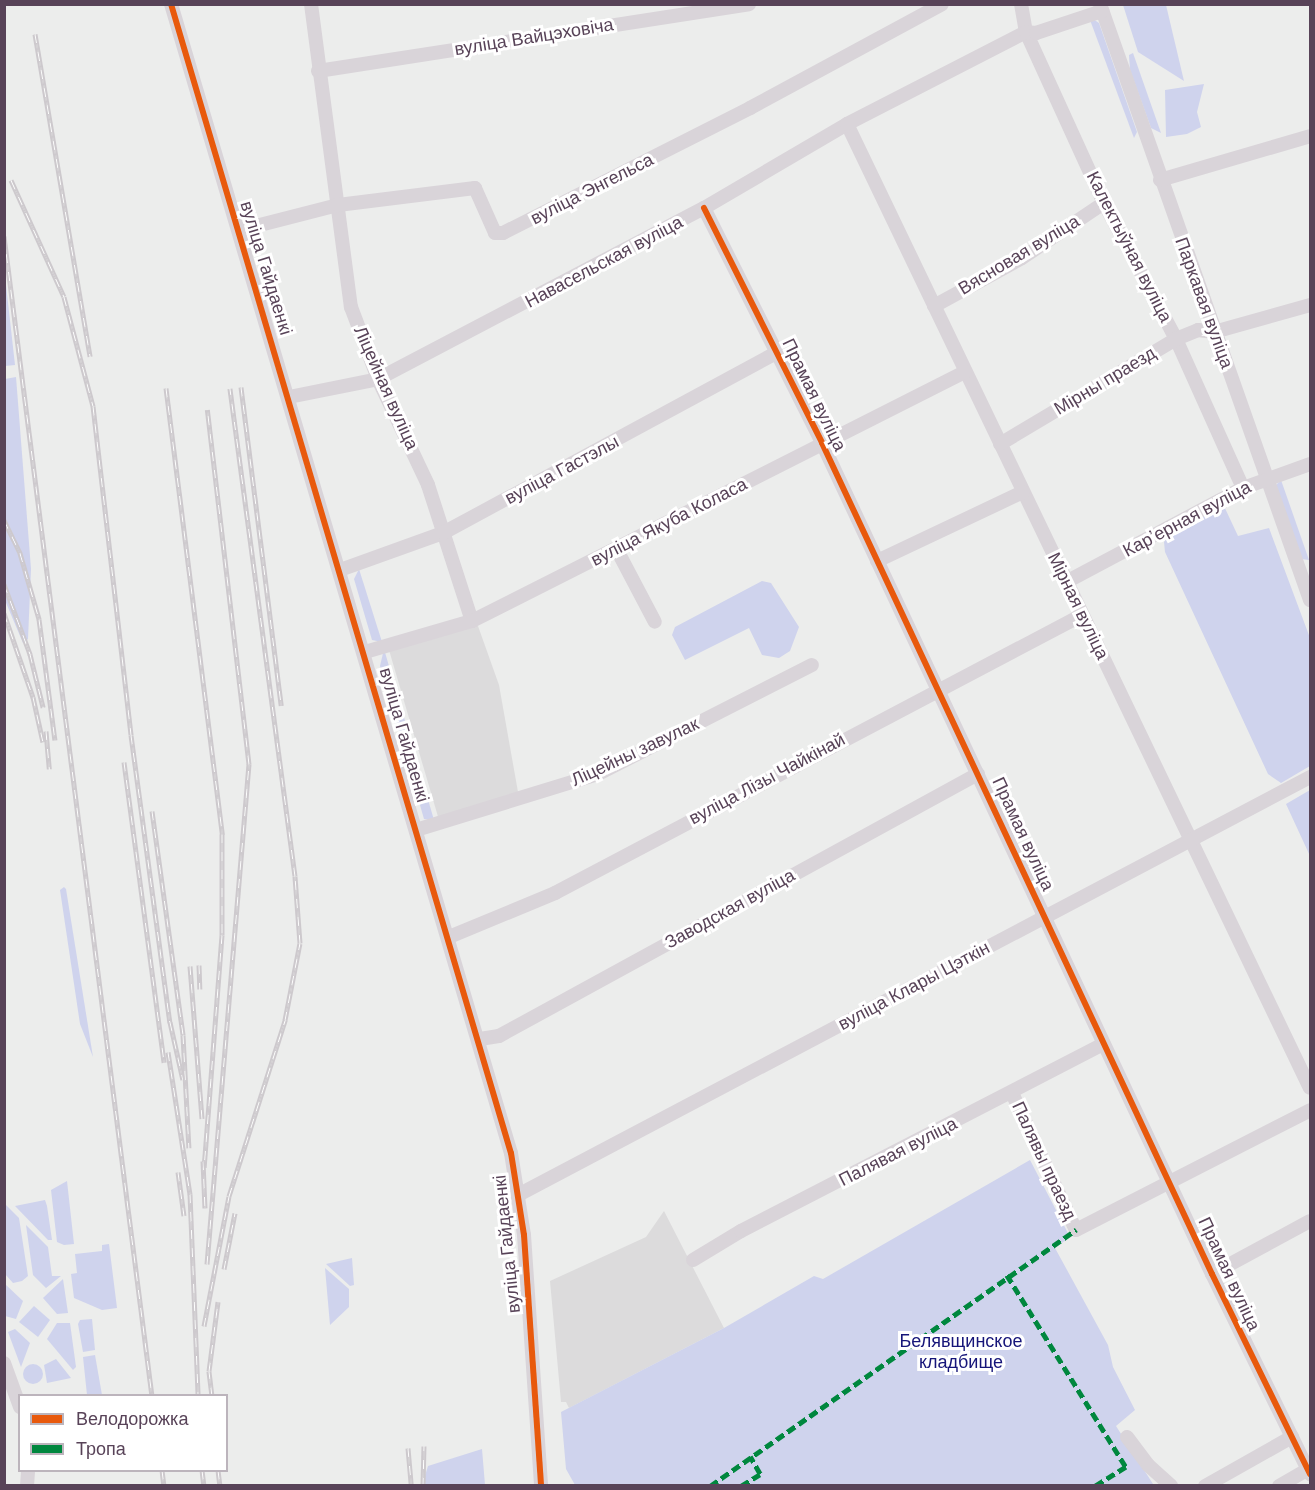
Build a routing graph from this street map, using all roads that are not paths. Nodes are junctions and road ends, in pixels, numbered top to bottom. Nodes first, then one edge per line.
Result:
1 (171, 4) edge
2 (311, 4) edge
3 (749, 4) edge
4 (942, 4) edge
5 (1021, 4) edge
6 (1101, 8) edge
7 (1026, 32) junction
8 (318, 71) junction
9 (847, 124) junction
10 (1311, 136) edge
11 (1160, 180) junction
12 (1104, 202) junction
13 (338, 205) junction
14 (704, 208) junction
15 (240, 230) junction
16 (1311, 305) edge
17 (934, 306) junction
18 (1214, 332) junction
19 (1176, 339) junction
20 (776, 354) junction
21 (965, 372) junction
22 (378, 379) junction
23 (289, 397) junction
24 (822, 443) junction
25 (1000, 444) junction
26 (1311, 464) edge
27 (1267, 479) junction
28 (1244, 488) junction
29 (1023, 492) junction
30 (443, 533) junction
31 (617, 550) junction
32 (877, 561) junction
33 (340, 570) junction
34 (1066, 582) junction
35 (1311, 600) edge
36 (1082, 615) junction
37 (472, 621) junction
38 (655, 622) dead end
39 (364, 652) junction
40 (812, 664) dead end
41 (937, 688) junction
42 (978, 774) junction
43 (1311, 777) edge
44 (416, 830) junction
45 (1191, 841) junction
46 (1045, 916) junction
47 (449, 937) junction
48 (480, 1039) junction
49 (1104, 1044) junction
50 (1311, 1088) edge
51 (1012, 1093) junction
52 (1311, 1110) edge
53 (1171, 1184) junction
54 (518, 1195) junction
55 (1311, 1221) edge
56 (693, 1260) dead end
57 (1212, 1274) junction
58 (4, 1363) edge
59 (9, 1393) edge
60 (1127, 1437) dead end
61 (1292, 1437) junction
62 (1310, 1471) edge
63 (541, 1485) edge
64 (1171, 1485) edge
65 (1205, 1485) edge
66 (1279, 1485) edge

1 - 15 street, вуліца Гайдаенкі
2 - 8 street, Ліцейная вуліца
3 - 8 street, вуліца Вайцэховіча
4 - 13 street, вуліца Энгельса
5 - 7 street, Калектыўная вуліца
6 - 7 street, Навасельская вуліца
6 - 11 street, Паркавая вуліца
7 - 9 street, Навасельская вуліца
7 - 12 street, Калектыўная вуліца
8 - 13 street, Ліцейная вуліца
9 - 14 street, Навасельская вуліца
9 - 17 street, Мірная вуліца
10 - 11 street
11 - 18 street, Паркавая вуліца
12 - 17 street, Вясновая вуліца
12 - 19 street, Калектыўная вуліца
13 - 15 street, вуліца Энгельса
13 - 22 street, Ліцейная вуліца
14 - 20 street, Прамая вуліца
14 - 22 street, Навасельская вуліца
15 - 23 street, вуліца Гайдаенкі
16 - 18 street, Мірны праезд
17 - 21 street, Мірная вуліца
18 - 19 street, Мірны праезд
18 - 27 street, Паркавая вуліца
19 - 25 street, Мірны праезд
19 - 28 street, Калектыўная вуліца
20 - 24 street, Прамая вуліца
20 - 30 street, вуліца Гастэлы
21 - 24 street, вуліца Якуба Коласа
21 - 25 street, Мірная вуліца
22 - 23 street, Навасельская вуліца
22 - 30 street, Ліцейная вуліца
23 - 33 street, вуліца Гайдаенкі
24 - 31 street, вуліца Якуба Коласа
24 - 32 street, Прамая вуліца
25 - 29 street, Мірная вуліца
26 - 27 street, Карʼерная вуліца
27 - 28 street, Карʼерная вуліца
27 - 35 street, Паркавая вуліца
28 - 34 street, Карʼерная вуліца
29 - 32 street
29 - 34 street, Мірная вуліца
30 - 33 street, вуліца Гастэлы
30 - 37 street, Ліцейная вуліца
31 - 37 street, вуліца Якуба Коласа
31 - 38 street
32 - 41 street, Прамая вуліца
33 - 39 street, вуліца Гайдаенкі
34 - 36 street, Мірная вуліца
36 - 41 street, вуліца Лізы Чайкінай
36 - 45 street, Мірная вуліца
37 - 39 street, вуліца Якуба Коласа
39 - 44 street, вуліца Гайдаенкі
40 - 44 street, Ліцейны завулак
41 - 42 street, Прамая вуліца
41 - 47 street, вуліца Лізы Чайкінай
42 - 46 street, Прамая вуліца
42 - 48 street, Заводская вуліца
43 - 45 street, вуліца Клары Цэткін
44 - 47 street, вуліца Гайдаенкі
45 - 46 street, вуліца Клары Цэткін
45 - 50 street, Мірная вуліца
46 - 49 street, Прамая вуліца
46 - 54 street, вуліца Клары Цэткін
47 - 48 street, вуліца Гайдаенкі
48 - 54 street, вуліца Гайдаенкі
49 - 51 street, Палявая вуліца
49 - 53 street, Прамая вуліца
51 - 53 street, Палявы праезд
51 - 56 street, Палявая вуліца
52 - 53 street
53 - 57 street, Прамая вуліца
54 - 63 street, вуліца Гайдаенкі
55 - 57 street
57 - 61 street, Прамая вуліца
58 - 59 street
60 - 64 street
61 - 62 street, Прамая вуліца
61 - 65 street
62 - 66 street

